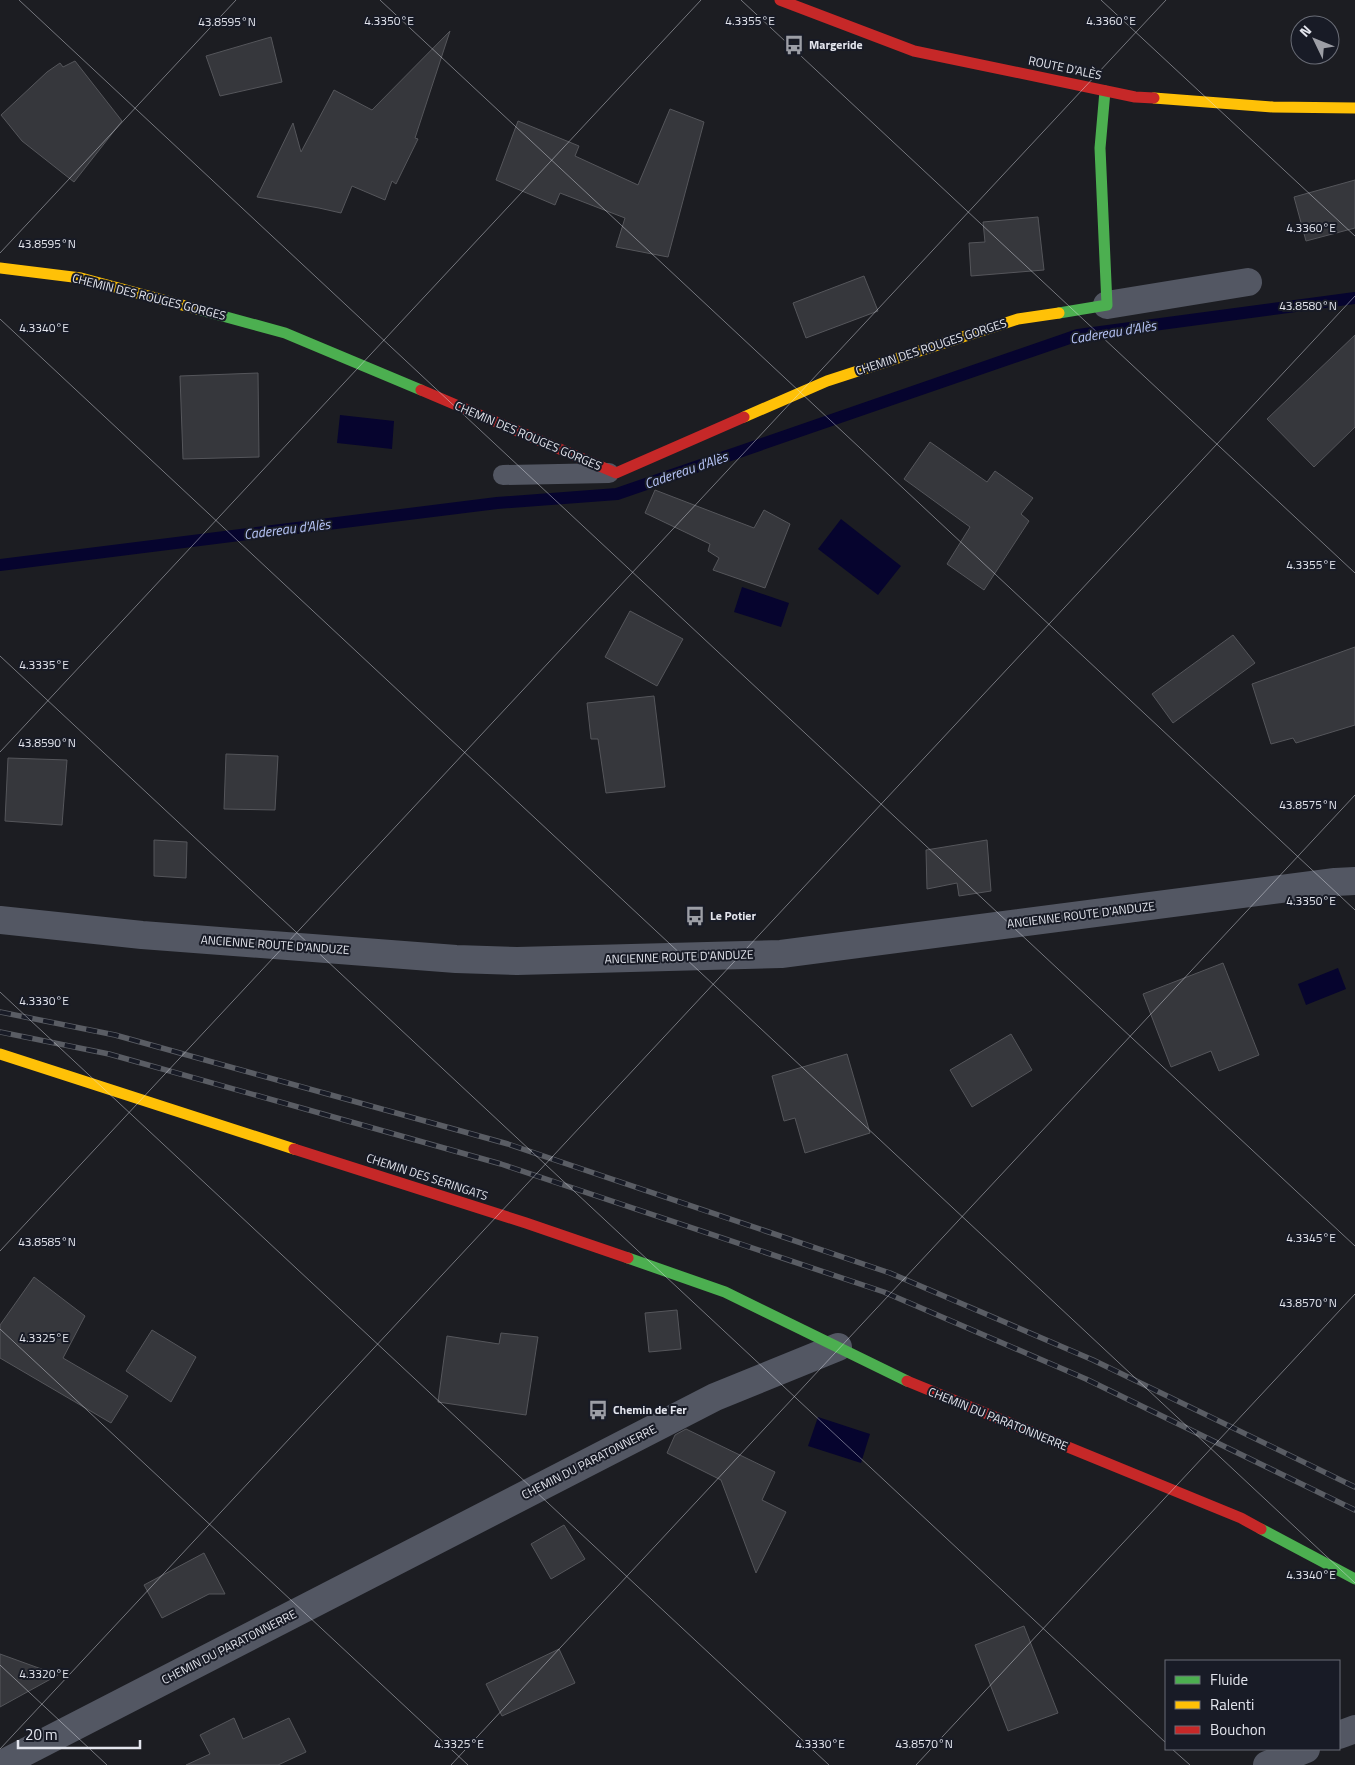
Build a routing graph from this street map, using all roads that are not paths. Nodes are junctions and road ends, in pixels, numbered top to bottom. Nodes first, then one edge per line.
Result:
1 (780, 0) edge
2 (1105, 91) junction
3 (1355, 108) edge
4 (0, 268) edge
5 (1248, 282) dead end
6 (1107, 305) junction
7 (616, 473) junction
8 (503, 475) dead end
9 (1355, 881) edge
10 (0, 920) edge
11 (0, 1054) edge
12 (838, 1347) junction
13 (1355, 1579) edge
14 (1355, 1728) edge
15 (1340, 1735) edge
16 (1304, 1750) edge
17 (0, 1765) edge
18 (1267, 1765) edge

1 - 2 street, ROUTE D'ALÈS
2 - 3 street, ROUTE D'ALÈS
2 - 6 street
4 - 7 street, CHEMIN DES ROUGES GORGES
5 - 6 street, CHEMIN DES ROUGES GORGES
6 - 7 street, CHEMIN DES ROUGES GORGES
7 - 8 lane
9 - 10 street, ANCIENNE ROUTE D'ANDUZE
11 - 12 street, CHEMIN DES SERINGATS
12 - 13 street, CHEMIN DU PARATONNERRE
12 - 17 street, CHEMIN DU PARATONNERRE
14 - 15 street
16 - 18 street

